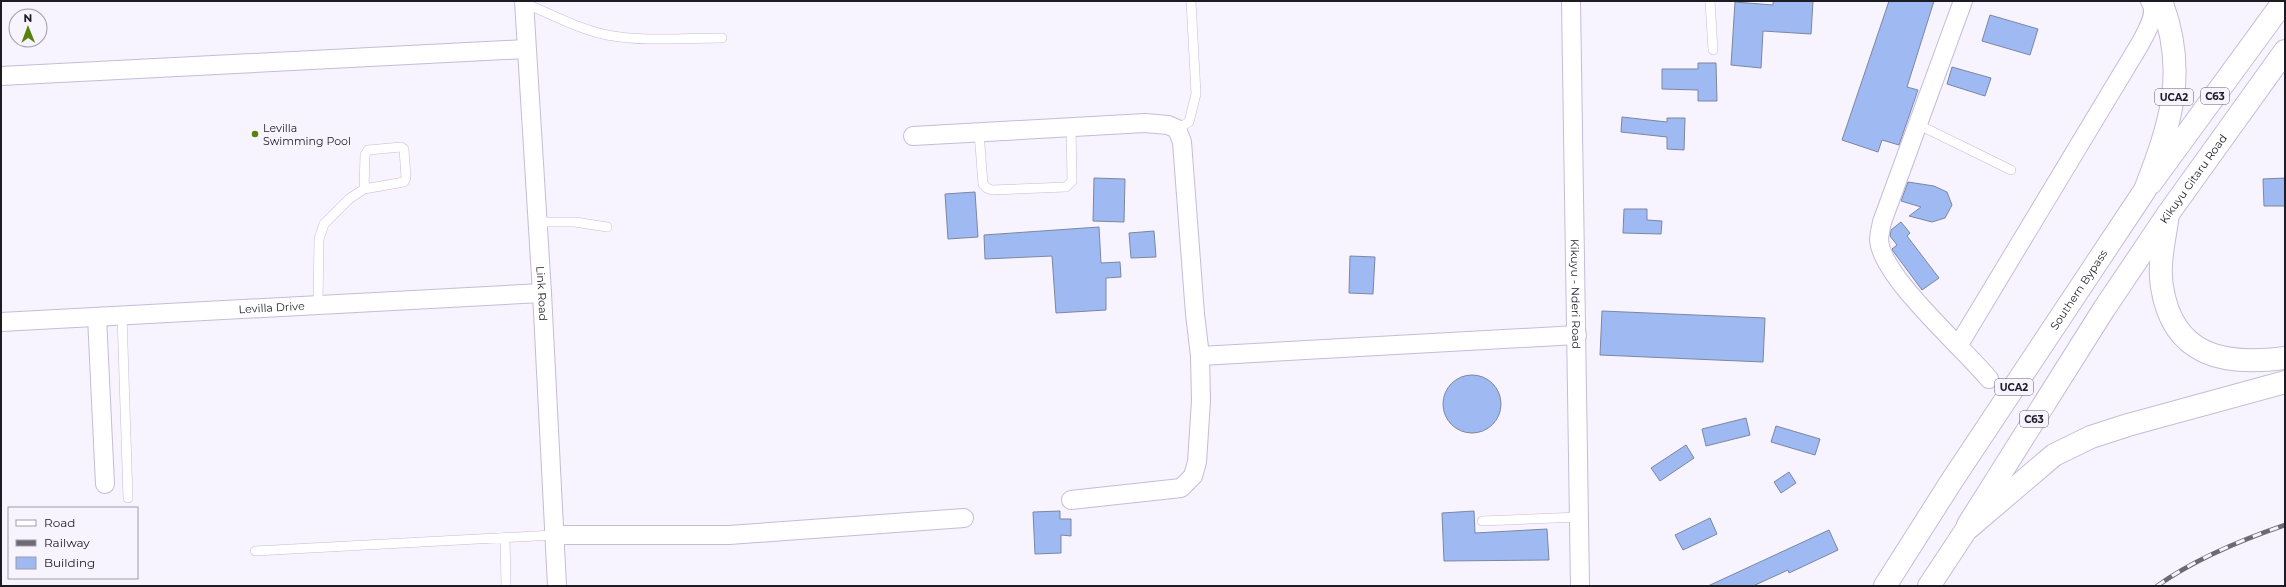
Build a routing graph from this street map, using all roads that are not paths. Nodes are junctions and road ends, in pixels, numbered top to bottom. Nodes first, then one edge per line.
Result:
1 (1191, 1) edge
2 (1571, 1) edge
3 (1710, 1) edge
4 (1963, 1) edge
5 (2150, 1) edge
6 (2161, 1) edge
7 (2284, 1) edge
8 (524, 2) edge
9 (722, 38) dead end
10 (526, 49) junction
11 (1713, 50) dead end
12 (2285, 51) edge
13 (1, 76) edge
14 (1918, 124) junction
15 (1071, 126) junction
16 (1177, 129) junction
17 (979, 132) junction
18 (913, 136) dead end
19 (2011, 170) dead end
20 (364, 189) junction
21 (2145, 190) junction
22 (2168, 214) junction
23 (538, 222) junction
24 (607, 227) dead end
25 (542, 293) junction
26 (318, 305) junction
27 (122, 316) junction
28 (97, 317) junction
29 (1, 322) edge
30 (1577, 335) junction
31 (1958, 346) junction
32 (1200, 356) junction
33 (2285, 358) edge
34 (1989, 379) dead end
35 (2285, 382) edge
36 (105, 484) dead end
37 (128, 498) dead end
38 (1071, 500) dead end
39 (1579, 517) junction
40 (964, 518) dead end
41 (1482, 521) dead end
42 (1966, 530) junction
43 (554, 535) junction
44 (505, 537) junction
45 (255, 551) dead end
46 (506, 586) edge
47 (556, 586) edge
48 (1580, 586) edge
49 (1885, 586) edge
50 (1929, 586) edge

1 - 16 lane
2 - 30 street, Kikuyu - Nderi Road
3 - 11 lane
4 - 14 street
5 - 31 street
6 - 21 main road, UCA2
7 - 21 main road, Southern Bypass / C63
8 - 9 lane
8 - 10 street, Link Road
10 - 13 street
10 - 23 street, Link Road
12 - 22 main road, Kikuyu Gitaru Road / C63
14 - 19 lane
14 - 31 street
15 - 16 street
15 - 17 street
15 - 17 lane
16 - 32 street
17 - 18 street
20 - 20 lane
20 - 26 lane
21 - 49 main road, Southern Bypass / UCA2
22 - 33 main road
22 - 42 main road, Kikuyu Gitaru Road / C63
23 - 24 lane
23 - 25 street, Link Road
25 - 26 street, Levilla Drive
25 - 43 street, Link Road
26 - 27 street, Levilla Drive
27 - 28 street, Levilla Drive
27 - 37 lane
28 - 29 street, Levilla Drive
28 - 36 street
30 - 32 street
30 - 39 street, Kikuyu - Nderi Road
31 - 34 street
32 - 38 street
35 - 42 main road
39 - 41 lane
39 - 48 street, Kikuyu - Nderi Road
40 - 43 street
42 - 50 main road
43 - 44 lane
43 - 47 street, Link Road
44 - 45 lane
44 - 46 lane

